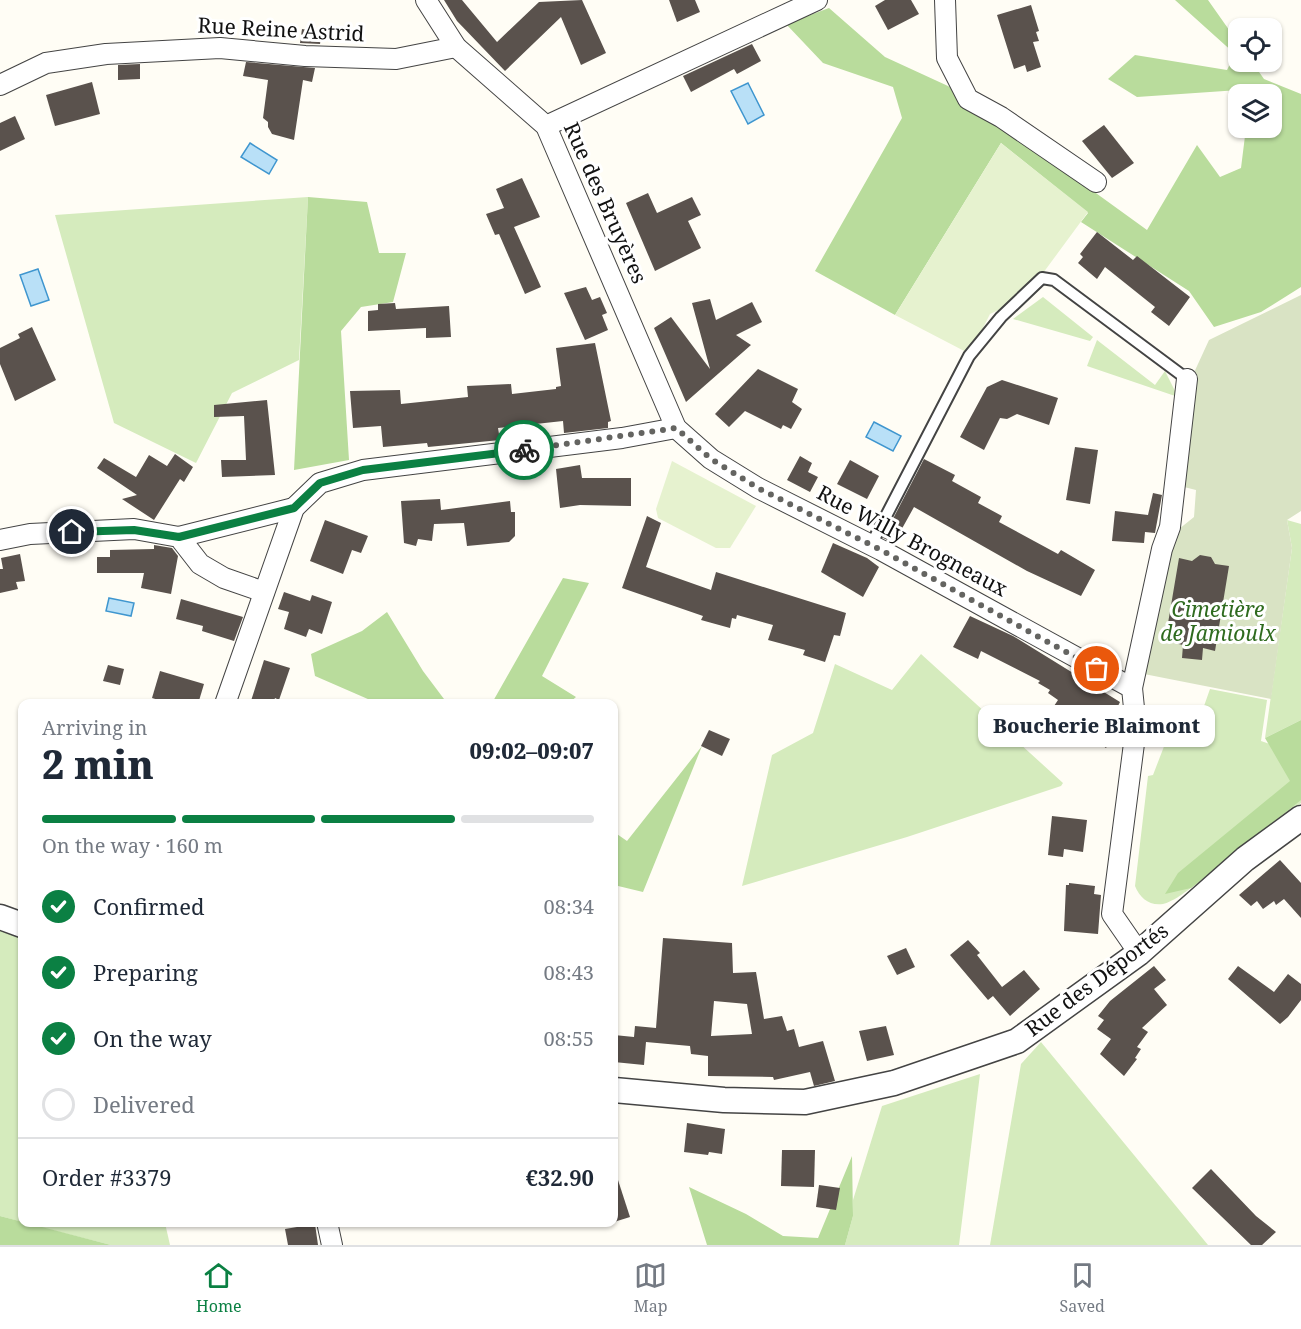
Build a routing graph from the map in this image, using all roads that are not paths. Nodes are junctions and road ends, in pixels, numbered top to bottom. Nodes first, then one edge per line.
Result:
1 (426, 0) edge
2 (817, 0) edge
3 (945, 0) edge
4 (456, 47) junction
5 (0, 85) edge
6 (546, 126) junction
7 (1096, 182) dead end
8 (1186, 379) joint
9 (676, 428) junction
10 (294, 508) junction
11 (179, 537) junction
12 (0, 540) edge
13 (871, 545) junction
14 (264, 592) junction
15 (1132, 688) junction
16 (227, 699) edge
17 (1301, 818) edge
18 (0, 917) edge
19 (18, 924) edge
20 (1139, 953) junction
21 (618, 1090) edge
22 (328, 1227) edge
23 (332, 1245) edge

1 - 4 street, Rue des Bruyères
2 - 6 street
3 - 7 street
4 - 5 street, Rue Reine Astrid
4 - 6 street, Rue des Bruyères
6 - 9 street, Rue des Bruyères
8 - 13 lane
8 - 15 street
9 - 10 street
9 - 13 street, Rue Willy Brogneaux
10 - 11 street
10 - 14 street
11 - 12 street
11 - 14 street
13 - 15 street, Rue Willy Brogneaux
14 - 16 street
15 - 20 street
17 - 20 street, Rue des Déportés
18 - 19 street
20 - 21 street, Rue des Déportés
22 - 23 street

